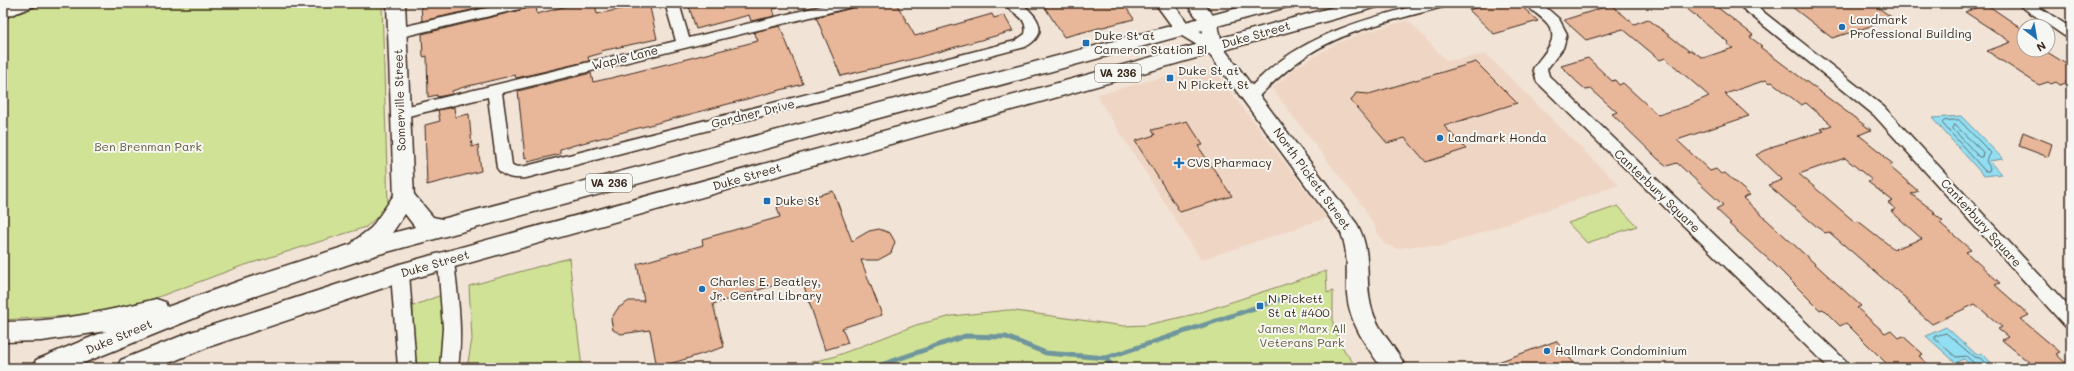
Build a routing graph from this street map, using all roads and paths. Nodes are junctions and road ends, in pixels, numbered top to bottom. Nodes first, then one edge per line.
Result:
1 (30, 3) edge
2 (396, 3) edge
3 (528, 3) edge
4 (672, 3) edge
5 (851, 3) edge
6 (1012, 3) edge
7 (1164, 3) edge
8 (1195, 3) edge
9 (1280, 3) edge
10 (1370, 3) edge
11 (1441, 3) edge
12 (1532, 3) edge
13 (1743, 3) edge
14 (2023, 3) edge
15 (3, 14) edge
16 (1210, 22) junction
17 (1183, 29) junction
18 (397, 33) junction
19 (2071, 34) edge
20 (684, 44) junction
21 (1212, 47) junction
22 (494, 90) junction
23 (1250, 96) junction
24 (400, 113) junction
25 (404, 198) junction
26 (442, 228) junction
27 (354, 252) junction
28 (446, 261) junction
29 (318, 263) junction
30 (400, 273) junction
31 (2071, 321) edge
32 (3, 332) edge
33 (45, 368) edge
34 (130, 368) edge
35 (407, 368) edge
36 (449, 368) edge
37 (1395, 368) edge
38 (1841, 368) edge

1 - 15 street
2 - 18 street, Somerville Street
3 - 18 street
4 - 20 street
5 - 20 street, Waple Lane
6 - 22 street, Gardner Drive
7 - 17 street
8 - 16 street
9 - 16 main road, Duke Street / VA 236
10 - 21 main road, Duke Street / VA 236
11 - 23 street
12 - 38 street, Canterbury Square
13 - 31 street, Canterbury Square
14 - 19 street
16 - 17 main road, Duke Street / VA 236
16 - 21 street
17 - 21 street
17 - 26 main road, Duke Street / VA 236
18 - 24 street, Somerville Street
20 - 22 street, Waple Lane
21 - 23 street, North Pickett Street
21 - 28 main road, Duke Street / VA 236
22 - 24 street, Waple Lane
23 - 37 street, North Pickett Street
24 - 25 street, Somerville Street
25 - 26 main road
25 - 27 main road
26 - 27 main road, Duke Street / VA 236
27 - 29 main road, Duke Street / VA 236
28 - 30 main road, Duke Street / VA 236
28 - 36 street
29 - 32 main road
29 - 33 main road, Duke Street / VA 236
30 - 34 main road, Duke Street / VA 236
30 - 35 street

